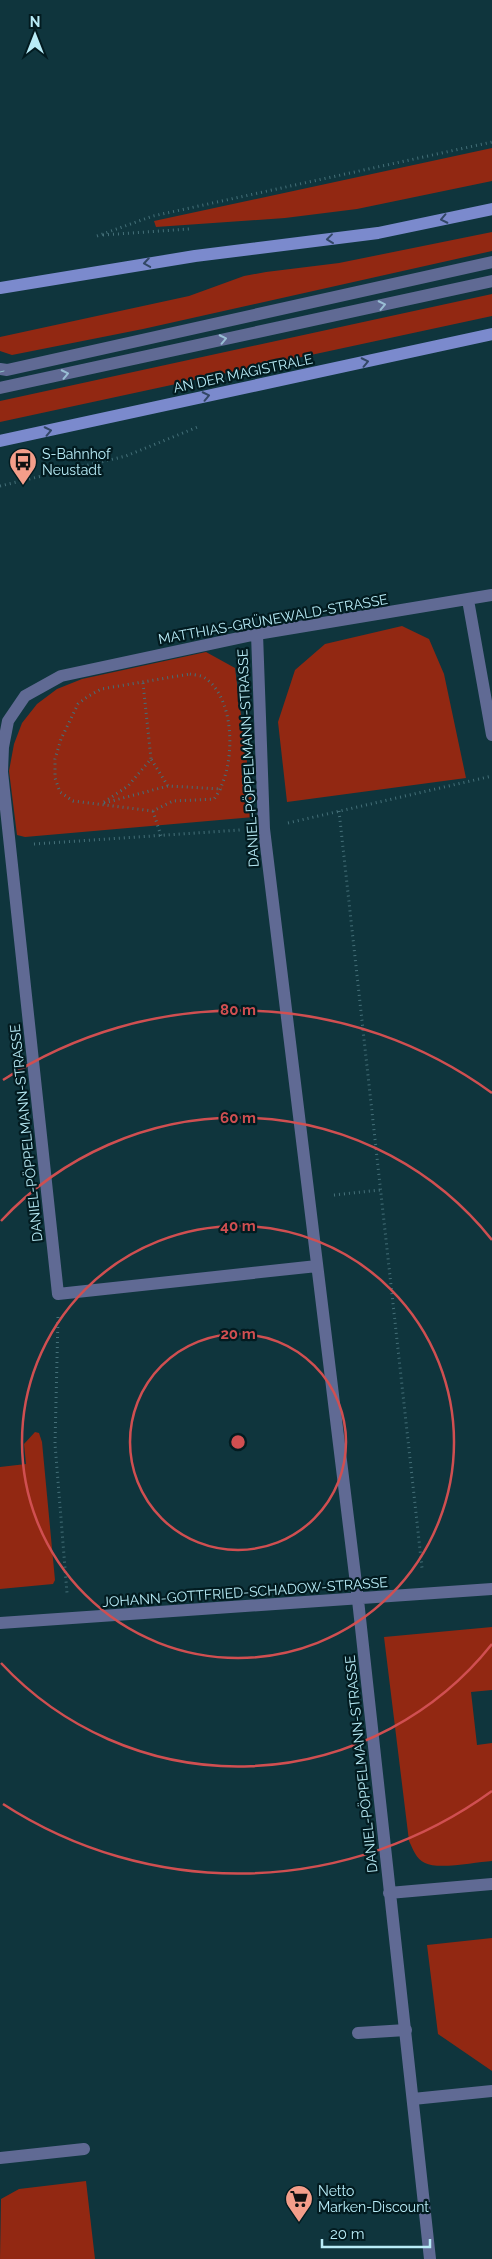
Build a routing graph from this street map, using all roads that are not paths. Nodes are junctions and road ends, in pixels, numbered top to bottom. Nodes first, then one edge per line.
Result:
1 (492, 209) edge
2 (492, 262) edge
3 (492, 281) edge
4 (0, 288) edge
5 (492, 334) edge
6 (2, 370) edge
7 (0, 388) edge
8 (0, 442) edge
9 (492, 595) edge
10 (468, 600) junction
11 (257, 634) junction
12 (61, 676) joint
13 (492, 735) edge
14 (317, 1266) junction
15 (492, 1589) edge
16 (358, 1600) junction
17 (0, 1623) edge
18 (492, 1884) edge
19 (390, 1893) junction
20 (406, 2030) junction
21 (358, 2033) dead end
22 (492, 2091) edge
23 (414, 2099) junction
24 (84, 2149) dead end
25 (0, 2158) edge
26 (430, 2259) edge

1 -> 4 main road
2 - 6 street
7 -> 3 street
8 -> 5 main road, AN DER MAGISTRALE
9 - 10 street, MATTHIAS-GRÜNEWALD-STRASSE
10 - 11 street, MATTHIAS-GRÜNEWALD-STRASSE
10 - 13 street
11 - 12 street, MATTHIAS-GRÜNEWALD-STRASSE
11 - 14 street, DANIEL-PÖPPELMANN-STRASSE
12 - 14 street, DANIEL-PÖPPELMANN-STRASSE
14 - 16 street, DANIEL-PÖPPELMANN-STRASSE
15 - 16 street, JOHANN-GOTTFRIED-SCHADOW-STRASSE
16 - 17 street, JOHANN-GOTTFRIED-SCHADOW-STRASSE
16 - 19 street, DANIEL-PÖPPELMANN-STRASSE
18 - 19 street
19 - 20 street, DANIEL-PÖPPELMANN-STRASSE
20 - 21 street
20 - 23 street, DANIEL-PÖPPELMANN-STRASSE
22 - 23 street
23 - 26 street, DANIEL-PÖPPELMANN-STRASSE
24 - 25 street

